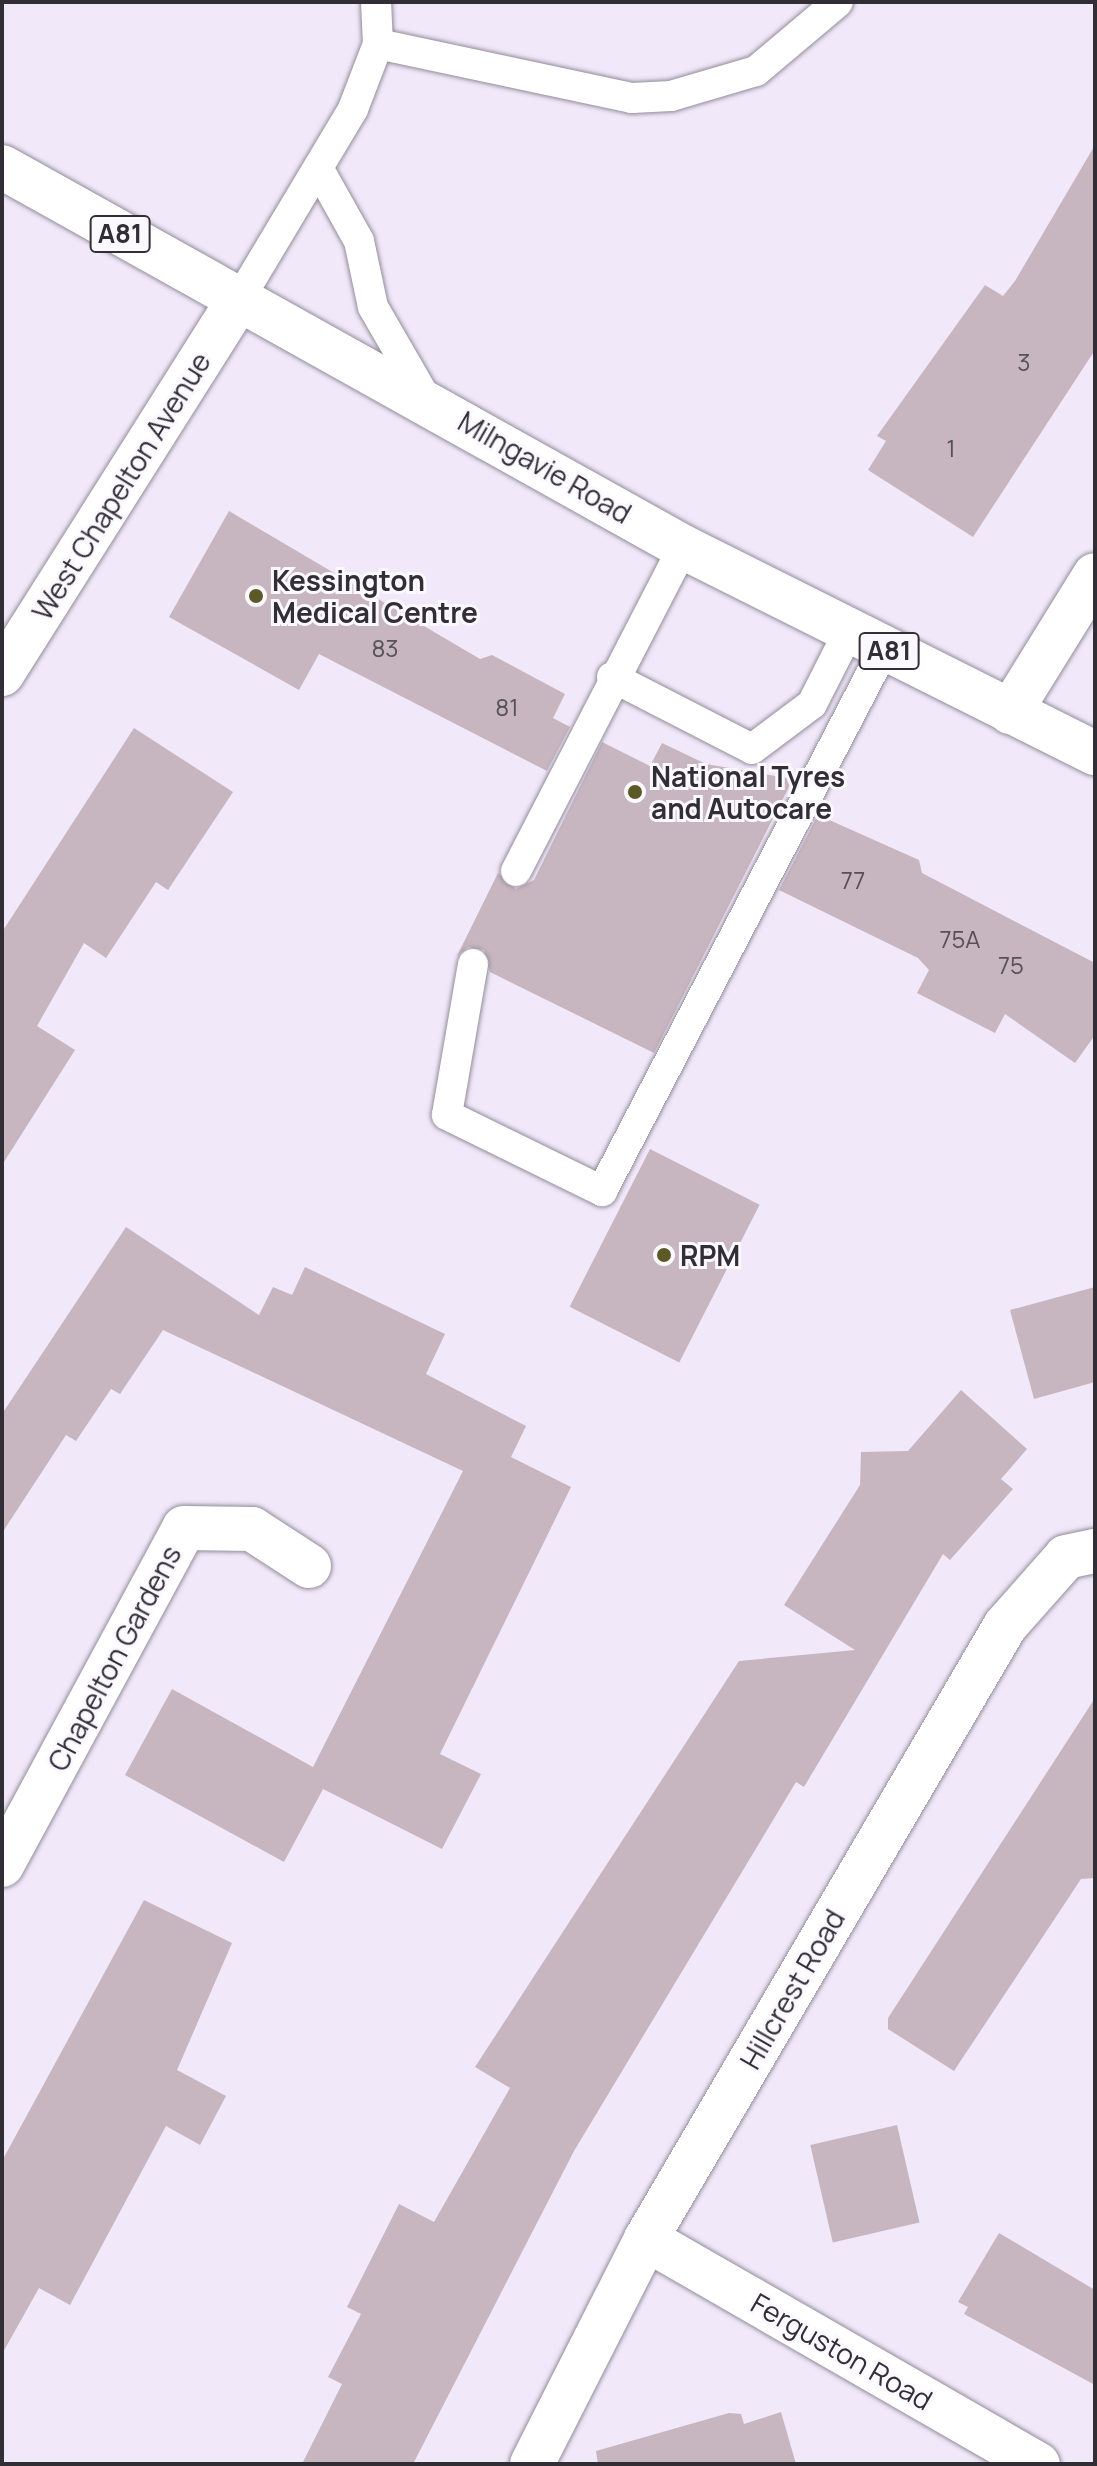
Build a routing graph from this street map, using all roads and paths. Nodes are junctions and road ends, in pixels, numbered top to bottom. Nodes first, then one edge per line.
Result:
1 (376, 2) edge
2 (838, 2) edge
3 (378, 44) junction
4 (2, 167) edge
5 (321, 173) junction
6 (240, 298) junction
7 (425, 397) junction
8 (683, 547) junction
9 (1095, 575) edge
10 (867, 640) junction
11 (2, 674) edge
12 (612, 677) junction
13 (1010, 712) junction
14 (1095, 753) edge
15 (516, 871) dead end
16 (473, 964) dead end
17 (1095, 1551) edge
18 (309, 1566) dead end
19 (2, 1865) edge
20 (646, 2239) junction
21 (532, 2464) edge
22 (1038, 2464) edge

1 - 3 lane
2 - 3 lane
3 - 5 lane
4 - 6 street, Milngavie Road / A81
5 - 6 lane
5 - 7 lane
6 - 7 street, Milngavie Road / A81
6 - 11 street, West Chapelton Avenue
7 - 8 street, Milngavie Road / A81
8 - 10 street, Milngavie Road / A81
8 - 12 lane
9 - 13 street
10 - 12 lane
10 - 13 street, Milngavie Road / A81
10 - 16 lane
12 - 15 lane
13 - 14 street, Milngavie Road / A81
17 - 20 street, Hillcrest Road
18 - 19 street, Chapelton Gardens
20 - 21 street, Hillcrest Road
20 - 22 street, Ferguston Road

